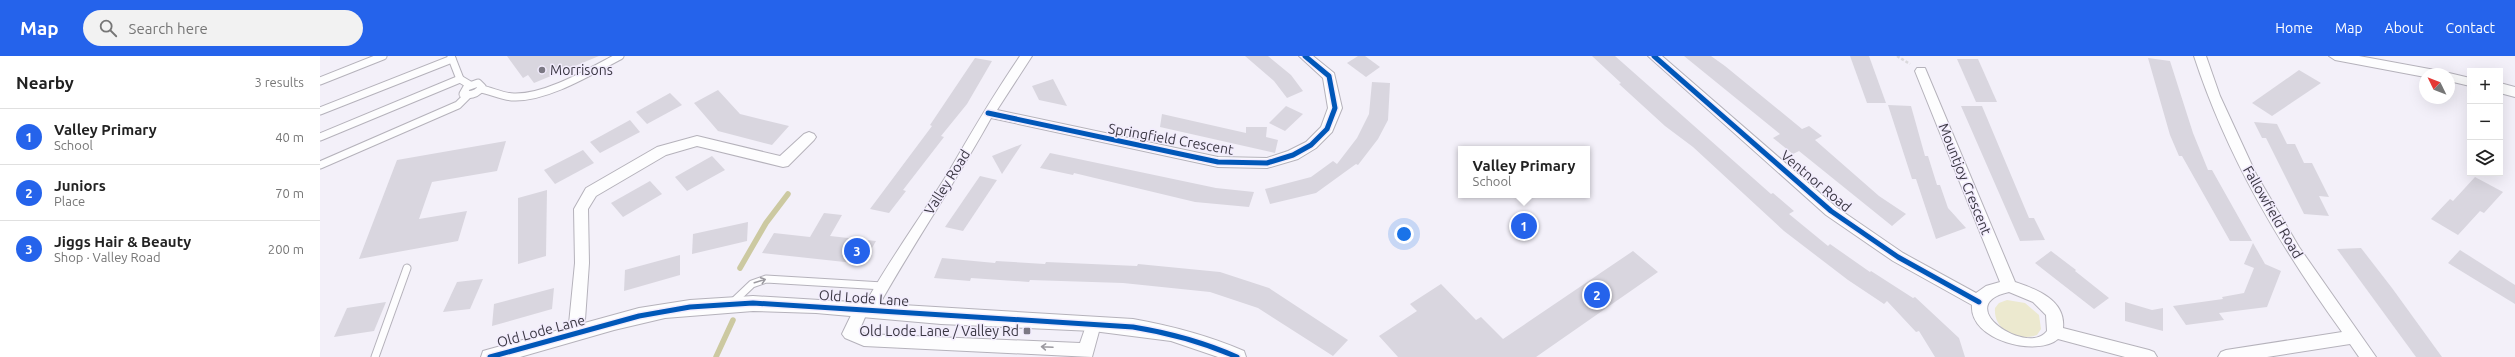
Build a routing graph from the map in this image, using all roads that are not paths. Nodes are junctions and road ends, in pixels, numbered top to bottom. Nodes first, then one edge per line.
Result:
1 (383, 56) edge
2 (620, 56) edge
3 (1026, 56) edge
4 (1305, 56) edge
5 (1654, 56) edge
6 (2200, 56) edge
7 (2335, 56) edge
8 (451, 57) edge
9 (1920, 71) dead end
10 (2419, 71) edge
11 (2455, 78) edge
12 (460, 79) junction
13 (320, 81) edge
14 (2467, 81) edge
15 (470, 85) junction
16 (481, 89) junction
17 (2503, 89) edge
18 (2515, 92) edge
19 (468, 95) junction
20 (320, 111) edge
21 (988, 113) junction
22 (809, 136) dead end
23 (320, 137) edge
24 (320, 165) edge
25 (407, 268) dead end
26 (883, 286) junction
27 (2009, 286) junction
28 (1979, 302) junction
29 (730, 304) junction
30 (865, 309) junction
31 (1093, 324) junction
32 (2055, 332) junction
33 (576, 334) junction
34 (2353, 337) junction
35 (2022, 352) edge
36 (1085, 354) edge
37 (375, 357) edge
38 (490, 357) edge
39 (1237, 357) edge
40 (2149, 357) edge
41 (2226, 357) edge
42 (2368, 357) edge

1 - 13 lane
2 - 16 lane
3 - 21 street, Valley Road
4 - 21 street, Springfield Crescent
5 - 28 street, Ventnor Road
6 - 34 street, Fallowfield Road
7 - 10 street
8 - 12 lane
8 - 20 lane
9 - 27 street, Mountjoy Crescent
11 - 14 street
12 - 15 lane
12 - 23 lane
15 - 16 lane
15 - 19 lane
16 - 19 lane
17 - 18 street
19 - 24 lane
21 - 26 street, Valley Road
22 - 33 street
25 - 37 lane
29 -> 26 lane
26 - 30 street, Valley Road
27 - 28 street
27 - 32 street
28 - 35 street
29 - 30 street, Old Lode Lane
29 - 33 street, Old Lode Lane
30 - 31 street, Old Lode Lane
36 -> 30 street, Old Lode Lane
31 - 36 street
31 - 39 street, Old Lode Lane
32 - 35 street
32 - 40 street
33 - 38 street, Old Lode Lane
34 - 41 street
34 - 42 street, Fallowfield Road

